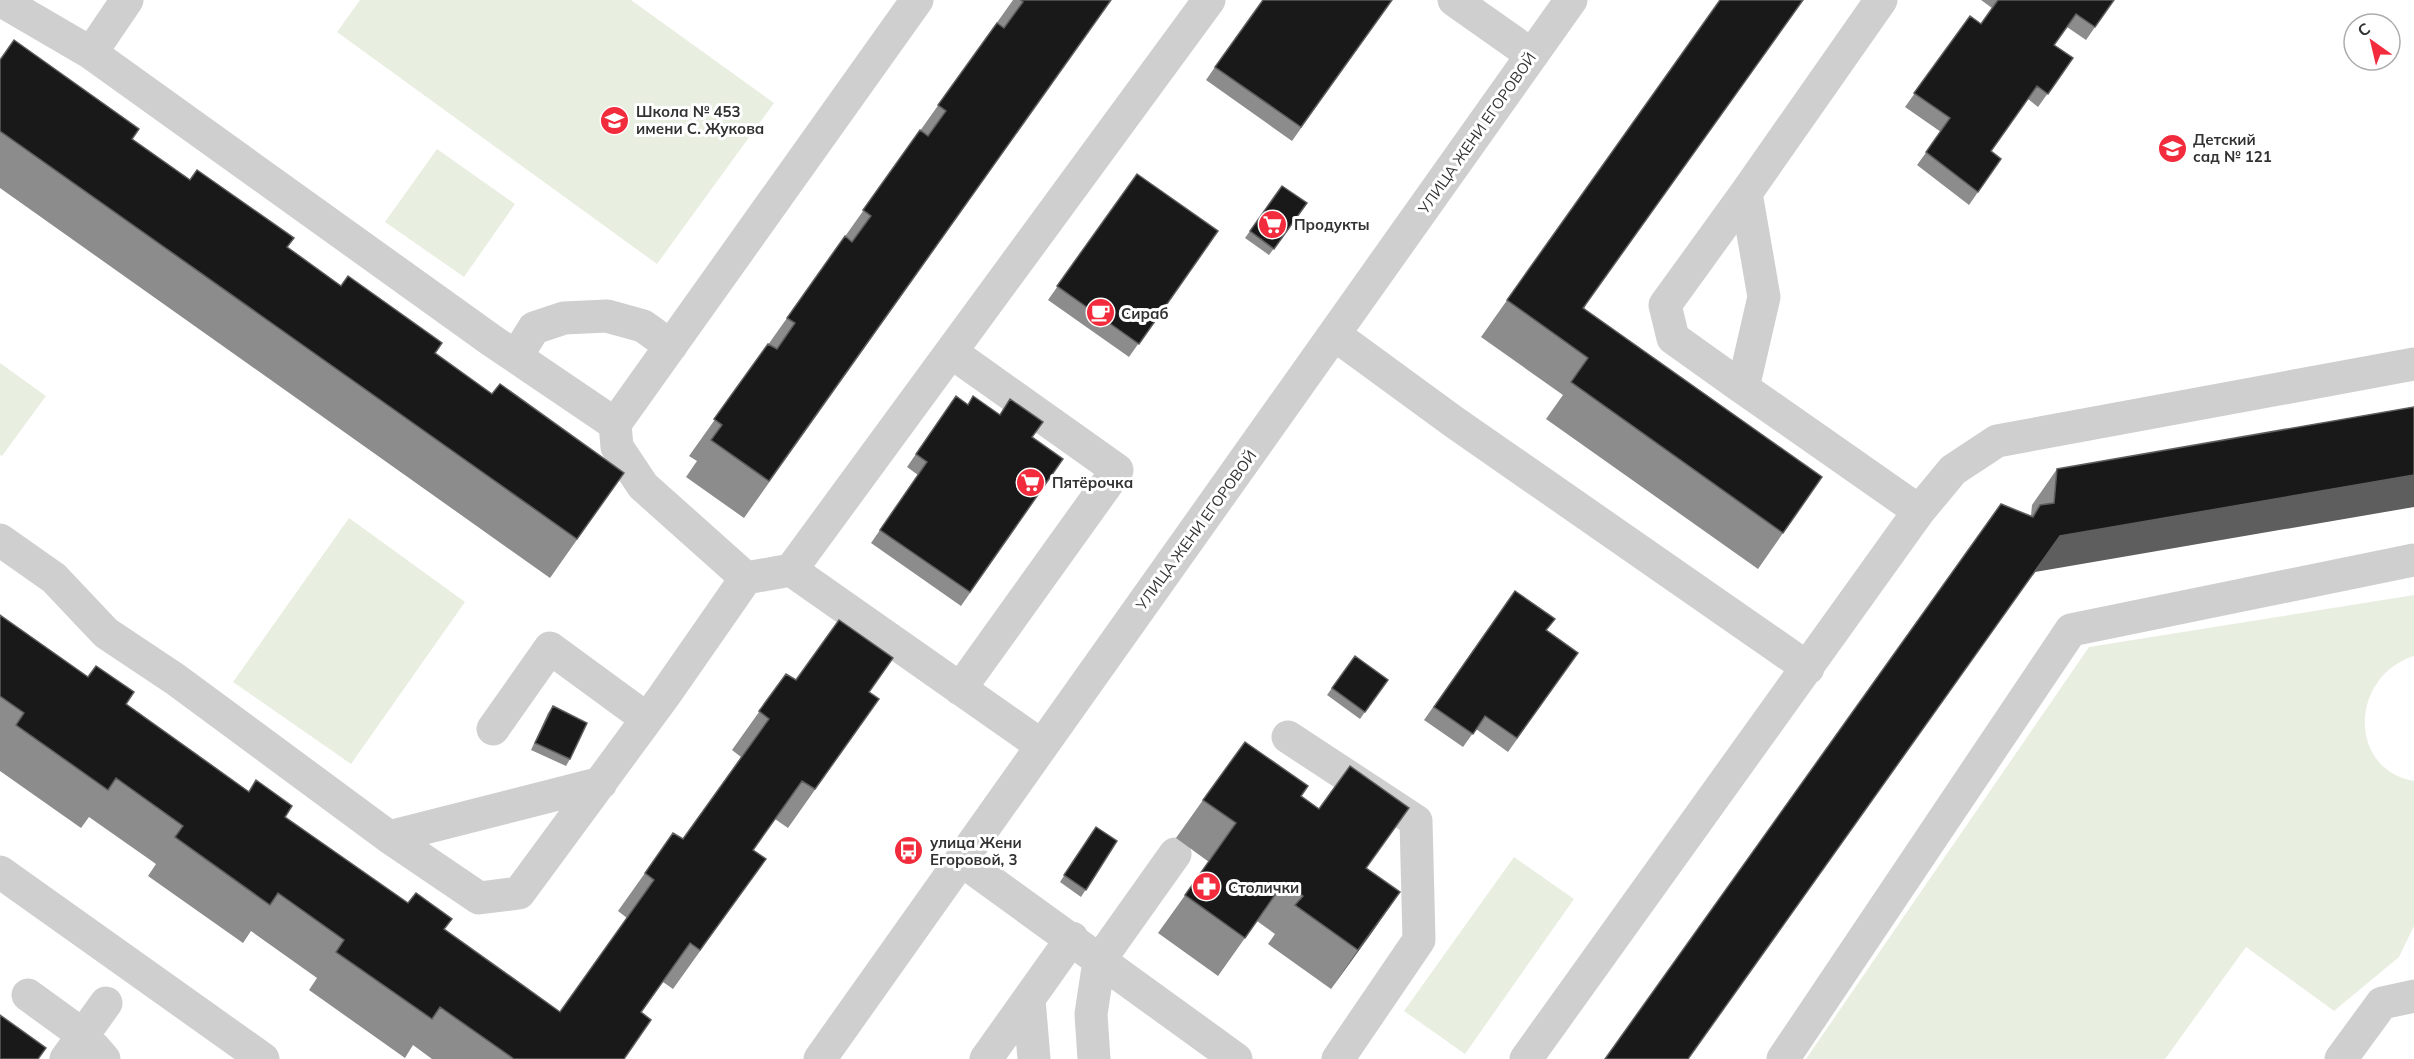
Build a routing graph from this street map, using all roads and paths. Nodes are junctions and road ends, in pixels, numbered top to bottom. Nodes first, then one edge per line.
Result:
1 (0, 0) edge
2 (127, 0) edge
3 (917, 0) edge
4 (1209, 0) edge
5 (1454, 0) edge
6 (1571, 0) edge
7 (1881, 0) edge
8 (91, 53) junction
9 (1532, 55) junction
10 (1746, 193) junction
11 (1335, 335) junction
12 (671, 346) junction
13 (951, 352) junction
14 (516, 357) junction
15 (2414, 364) edge
16 (1743, 388) junction
17 (615, 424) junction
18 (1919, 511) junction
19 (0, 540) edge
20 (2414, 560) edge
21 (791, 570) junction
22 (746, 578) junction
23 (1808, 668) junction
24 (960, 689) junction
25 (647, 719) junction
26 (493, 729) dead end
27 (1288, 737) dead end
28 (1042, 746) junction
29 (600, 783) junction
30 (389, 837) junction
31 (1175, 854) dead end
32 (961, 860) junction
33 (0, 872) edge
34 (1072, 938) junction
35 (1099, 961) junction
36 (28, 995) dead end
37 (2414, 996) edge
38 (1029, 999) junction
39 (106, 1003) dead end
40 (84, 1051) edge
41 (262, 1059) edge
42 (820, 1059) edge
43 (987, 1059) edge
44 (1034, 1059) edge
45 (1094, 1059) edge
46 (1236, 1059) edge
47 (1338, 1059) edge
48 (1526, 1059) edge
49 (1783, 1059) edge
50 (2341, 1059) edge

1 - 8 street
2 - 8 street
3 - 12 street
4 - 13 street
5 - 9 street
6 - 9 street, УЛИЦА ЖЕНИ ЕГОРОВОЙ
7 - 10 street
8 - 14 street
9 - 11 street, УЛИЦА ЖЕНИ ЕГОРОВОЙ
10 - 16 street
10 - 16 street
11 - 23 street
11 - 28 street, УЛИЦА ЖЕНИ ЕГОРОВОЙ
12 - 14 street
12 - 17 street
13 - 21 street
13 - 24 street
14 - 17 street
15 - 18 street
16 - 18 street
17 - 22 street
18 - 23 street
19 - 30 street
20 - 49 street
21 - 22 street
21 - 24 street
22 - 25 street
23 - 48 street
24 - 28 street
25 - 26 street
25 - 29 street
27 - 47 street
28 - 32 street, УЛИЦА ЖЕНИ ЕГОРОВОЙ
29 - 30 street
29 - 30 street
31 - 35 street
32 - 34 street
32 - 42 street, УЛИЦА ЖЕНИ ЕГОРОВОЙ
33 - 41 street
34 - 35 street
34 - 38 street
35 - 45 street
35 - 46 street
36 - 40 street
37 - 50 street
38 - 43 street
38 - 44 street
39 - 40 street

